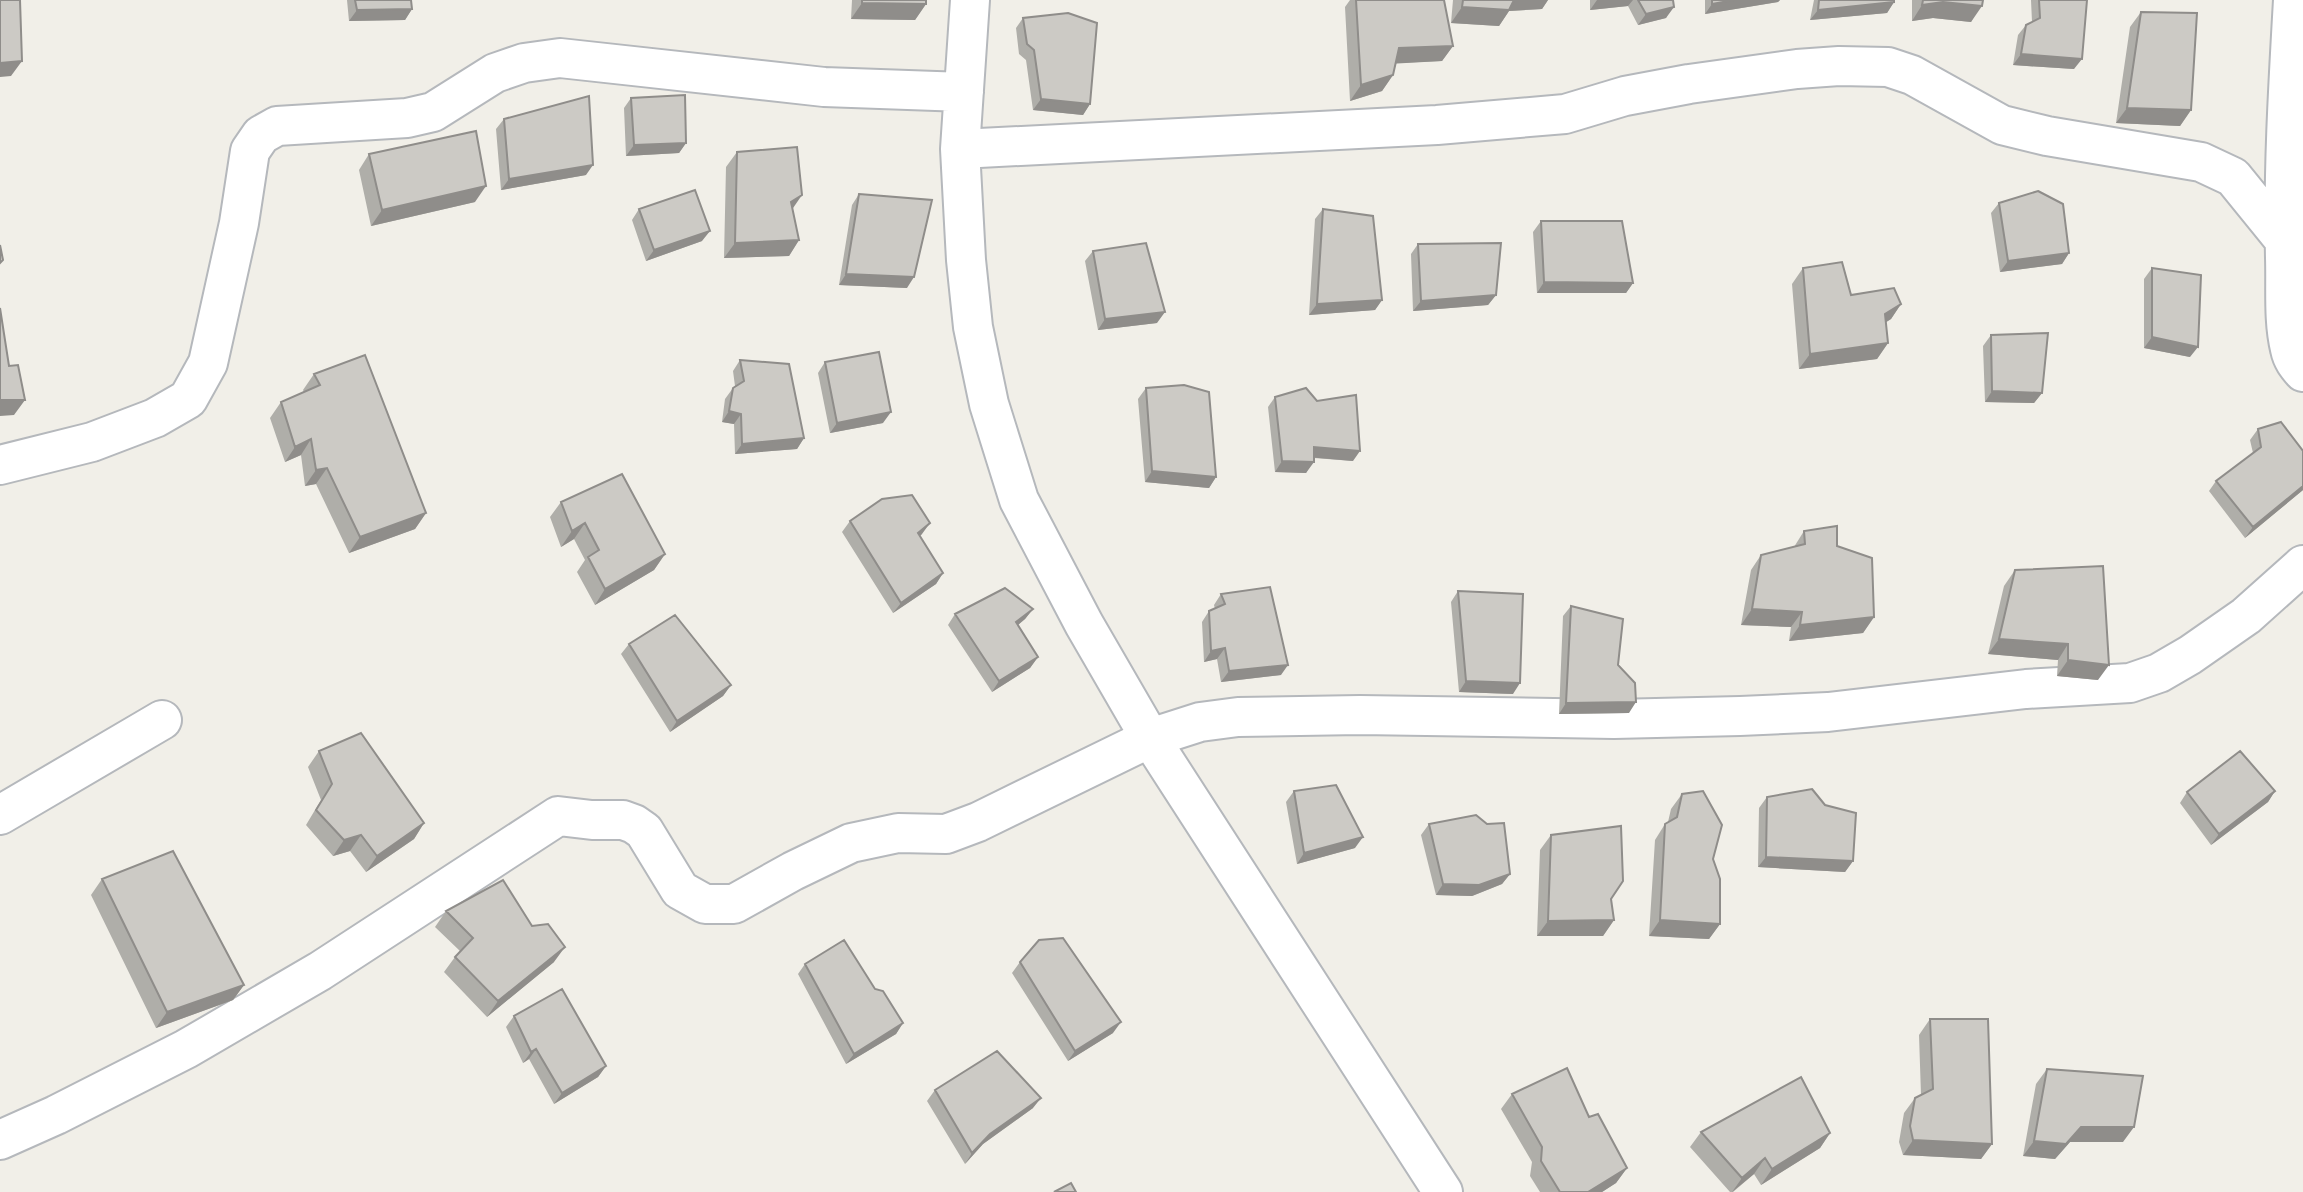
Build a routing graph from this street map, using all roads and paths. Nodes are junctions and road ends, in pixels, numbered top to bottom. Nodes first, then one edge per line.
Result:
1 (970, 0) edge
2 (2293, 0) edge
3 (964, 92) junction
4 (960, 149) junction
5 (2285, 241) junction
6 (2303, 372) edge
7 (0, 465) edge
8 (2303, 565) edge
9 (162, 720) dead end
10 (1150, 738) junction
11 (0, 815) edge
12 (0, 1140) edge
13 (1443, 1192) edge

1 - 3 street
2 - 5 street
3 - 4 street
3 - 7 street
4 - 5 street
4 - 10 street
5 - 6 street
8 - 10 street
9 - 11 street
10 - 12 street
10 - 13 street

